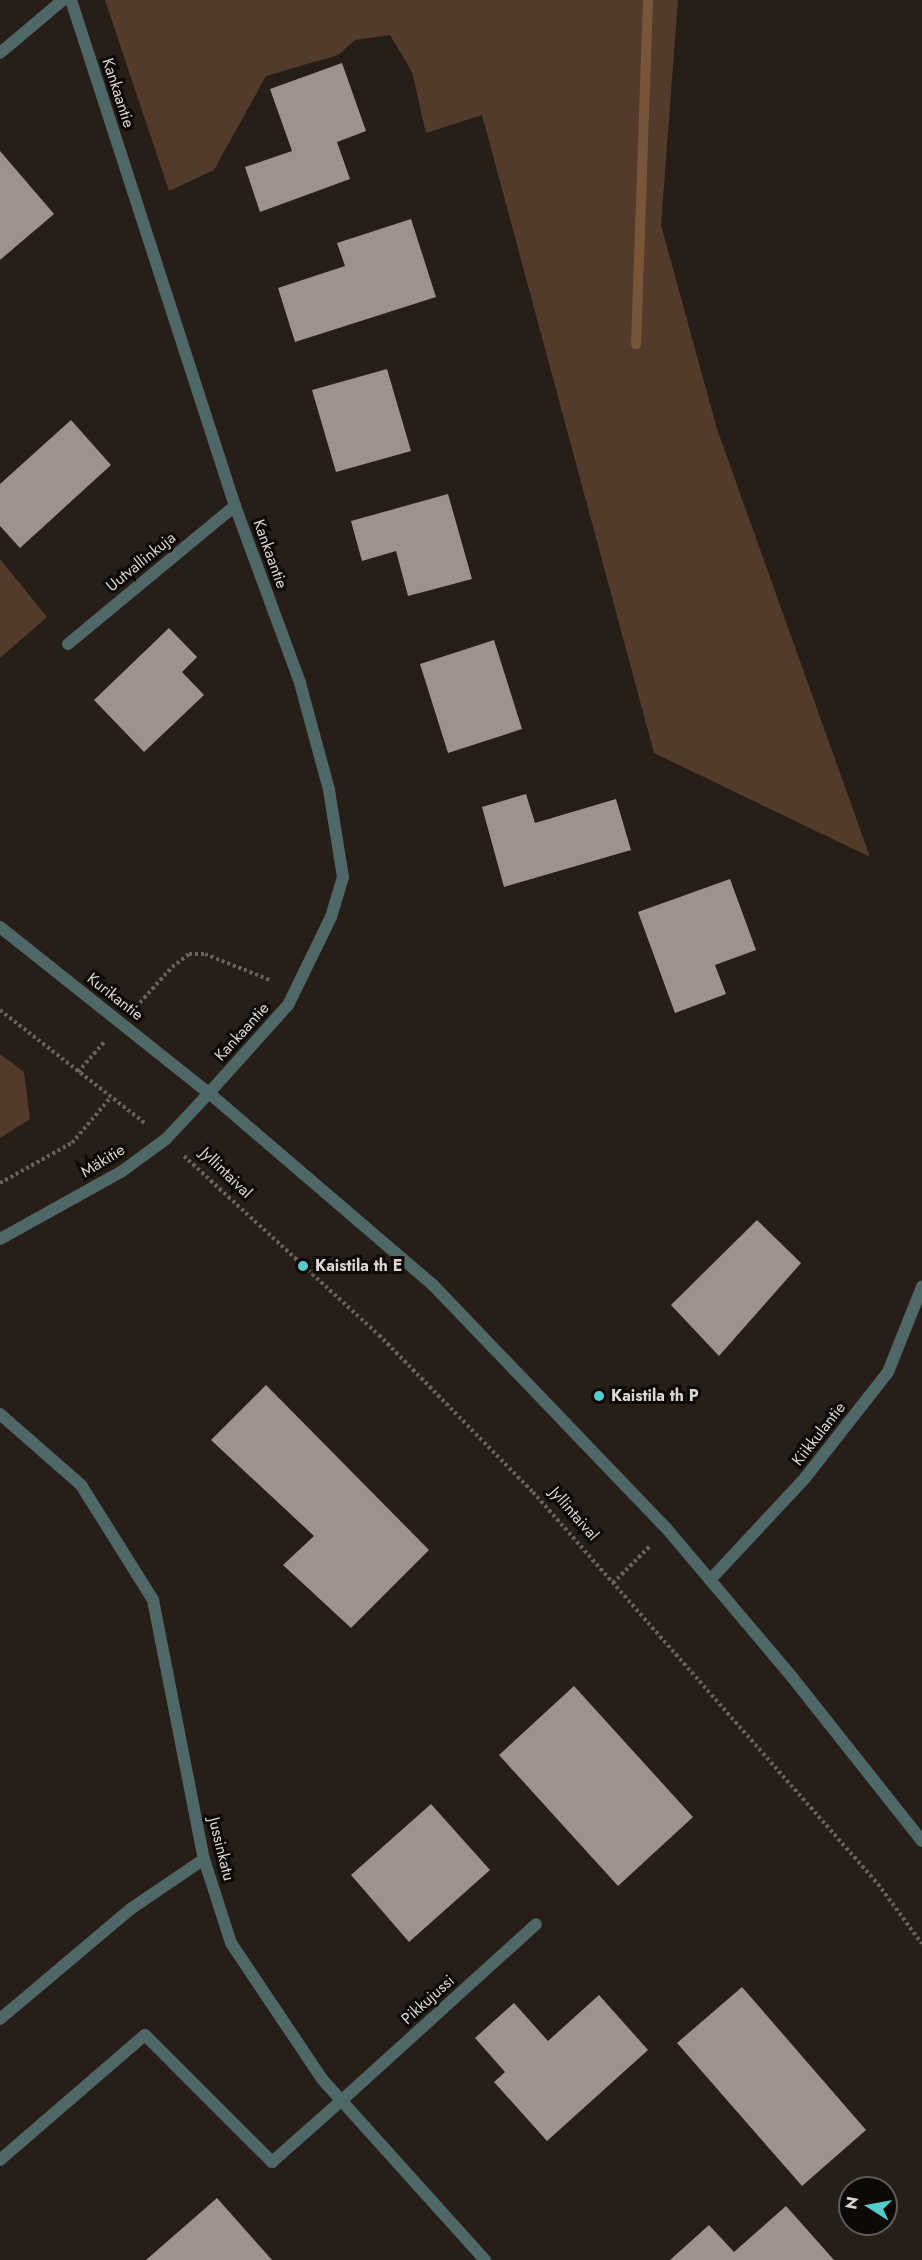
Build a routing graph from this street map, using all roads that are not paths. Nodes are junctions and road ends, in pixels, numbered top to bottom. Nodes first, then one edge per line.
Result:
1 (63, 0) edge
2 (71, 0) edge
3 (0, 53) edge
4 (235, 506) junction
5 (68, 644) dead end
6 (0, 927) edge
7 (209, 1093) junction
8 (0, 1239) edge
9 (922, 1287) edge
10 (0, 1414) edge
11 (710, 1580) junction
12 (922, 1841) edge
13 (204, 1859) junction
14 (536, 1924) dead end
15 (0, 2019) edge
16 (341, 2101) junction
17 (0, 2160) edge
18 (485, 2260) edge

1 - 3 street
2 - 4 street, Kankaantie
4 - 5 street, Uutvallinkuja
4 - 7 street, Kankaantie
6 - 7 street, Kurikantie
7 - 8 street, Mäkitie
7 - 11 street
9 - 11 street, Kiikkulantie
10 - 13 street, Jussinkatu
11 - 12 street
13 - 15 street
13 - 16 street, Jussinkatu
14 - 16 street, Pikkujussi
16 - 17 street, Pikkujussi
16 - 18 street, Jussinkatu

